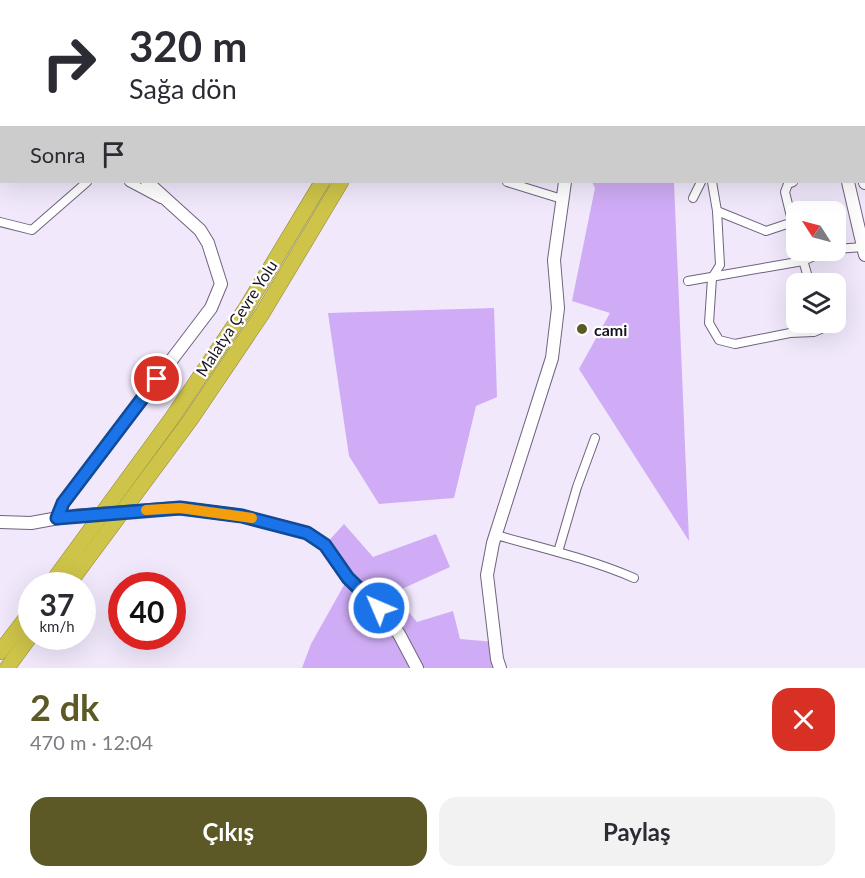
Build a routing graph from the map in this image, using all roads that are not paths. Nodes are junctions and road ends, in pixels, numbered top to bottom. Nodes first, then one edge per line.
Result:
1 (86, 183) edge
2 (131, 183) edge
3 (148, 183) edge
4 (321, 183) edge
5 (340, 183) edge
6 (510, 183) edge
7 (565, 183) edge
8 (700, 183) edge
9 (711, 183) edge
10 (788, 183) edge
11 (848, 183) edge
12 (693, 198) dead end
13 (562, 199) junction
14 (787, 201) edge
15 (167, 202) junction
16 (717, 211) junction
17 (0, 222) edge
18 (786, 224) edge
19 (846, 250) edge
20 (864, 251) edge
21 (803, 261) joint
22 (807, 273) edge
23 (712, 278) junction
24 (688, 281) dead end
25 (790, 333) edge
26 (595, 438) dead end
27 (57, 518) junction
28 (0, 522) edge
29 (496, 535) junction
30 (558, 552) junction
31 (59, 572) edge
32 (77, 572) edge
33 (634, 578) dead end
34 (18, 628) edge
35 (20, 650) edge
36 (0, 652) edge
37 (7, 668) edge
38 (417, 668) edge
39 (500, 668) edge

1 - 17 street
2 - 15 street
3 - 15 street
4 - 31 highway, Malatya Çevre Yolu
5 - 32 highway, Malatya Çevre Yolu
6 - 13 street
7 - 13 street
8 - 12 street
9 - 16 street
10 - 14 street
11 - 20 street
13 - 29 street
15 - 27 street
16 - 18 street
16 - 23 street
19 - 20 street
21 - 22 street
21 - 23 street
23 - 24 street
23 - 25 street
26 - 30 street
27 - 28 street
27 - 38 street, bridge
29 - 30 street
29 - 39 street
30 - 33 street
34 - 36 highway
35 - 37 highway

